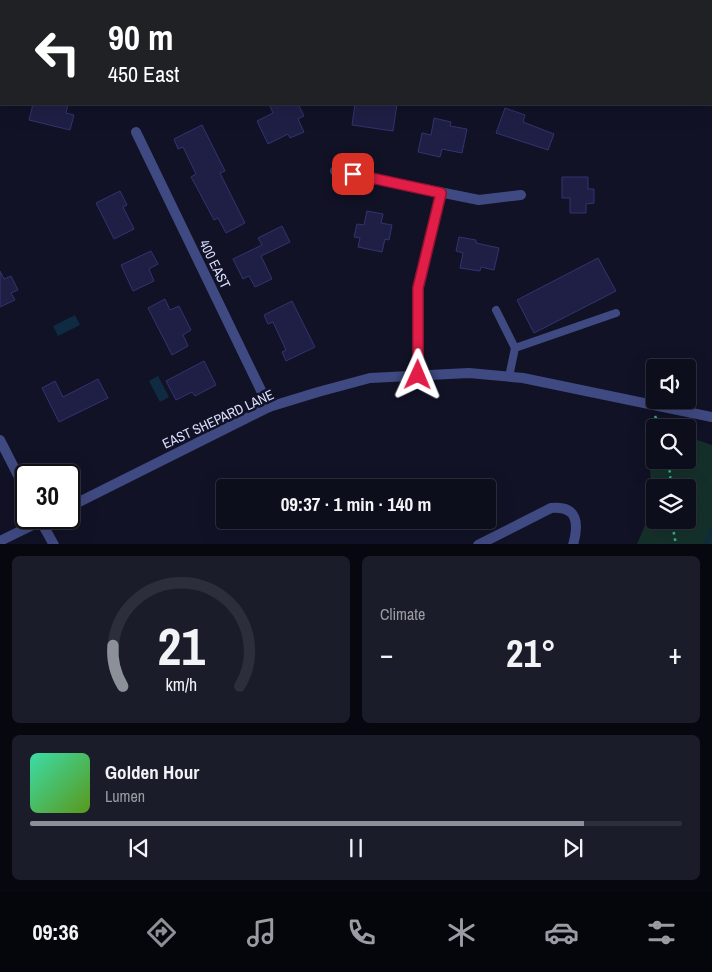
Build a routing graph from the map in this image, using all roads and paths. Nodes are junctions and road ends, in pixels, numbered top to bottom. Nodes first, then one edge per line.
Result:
1 (136, 132) dead end
2 (335, 171) dead end
3 (441, 193) junction
4 (521, 195) dead end
5 (496, 310) dead end
6 (616, 313) dead end
7 (515, 348) junction
8 (418, 375) junction
9 (509, 377) junction
10 (270, 407) junction
11 (655, 416) dead end
12 (712, 417) edge
13 (657, 419) edge
14 (0, 440) edge
15 (15, 469) edge
16 (80, 502) edge
17 (22, 529) edge
18 (47, 529) edge
19 (673, 529) edge
20 (0, 541) edge
21 (54, 544) edge
22 (478, 544) edge
23 (573, 544) edge
24 (676, 544) edge

1 - 10 street, 400 EAST
2 - 3 street
3 - 4 street
3 - 8 street
5 - 7 lane
6 - 7 lane
7 - 9 lane
8 - 9 street, EAST SHEPARD LANE
8 - 10 street, EAST SHEPARD LANE
9 - 12 street, EAST SHEPARD LANE
10 - 16 street, EAST SHEPARD LANE
11 - 13 path
14 - 15 street
17 - 20 street
18 - 21 street
19 - 24 path
22 - 23 street

